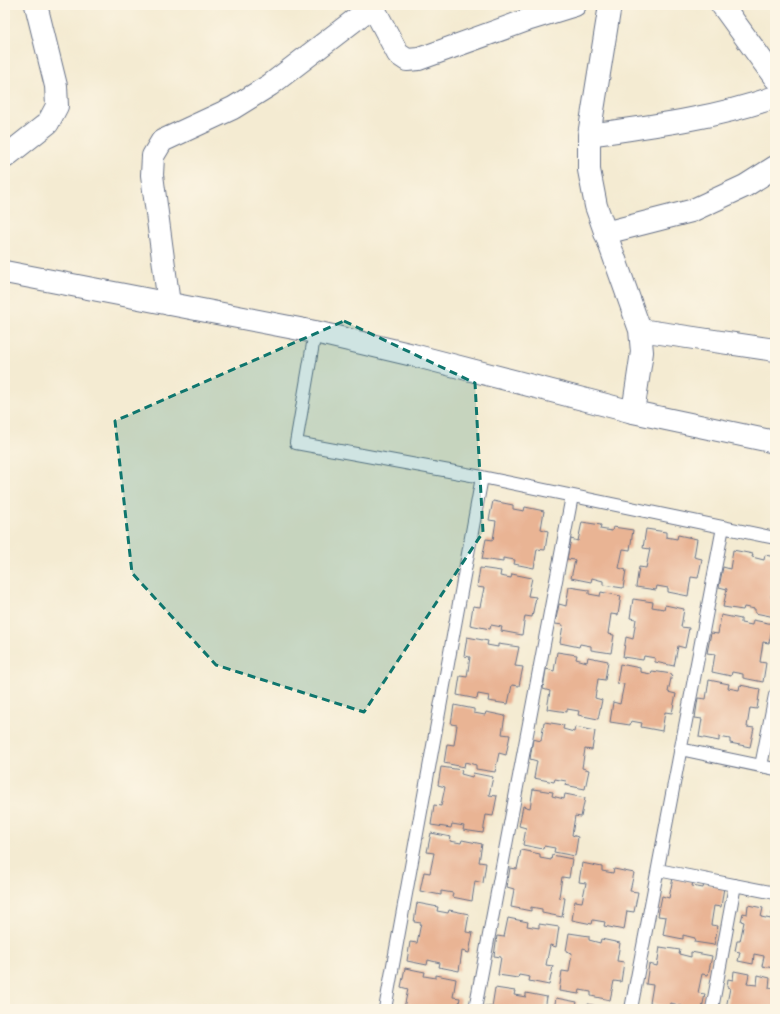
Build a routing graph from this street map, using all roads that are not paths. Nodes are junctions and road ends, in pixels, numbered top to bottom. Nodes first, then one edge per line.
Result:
1 (36, 5) edge
2 (373, 5) edge
3 (575, 5) edge
4 (610, 5) edge
5 (722, 5) edge
6 (775, 78) edge
7 (775, 97) edge
8 (589, 135) junction
9 (5, 157) edge
10 (775, 167) edge
11 (605, 233) junction
12 (5, 272) edge
13 (169, 304) junction
14 (640, 330) junction
15 (315, 332) junction
16 (775, 350) edge
17 (633, 412) junction
18 (775, 442) edge
19 (482, 477) junction
20 (572, 496) junction
21 (723, 527) junction
22 (775, 538) edge
23 (775, 695) edge
24 (680, 749) junction
25 (761, 766) junction
26 (775, 769) edge
27 (658, 870) junction
28 (735, 885) junction
29 (775, 893) edge
30 (385, 1009) edge
31 (475, 1009) edge
32 (631, 1009) edge
33 (712, 1009) edge

1 - 9 street
2 - 3 street
2 - 13 street
4 - 8 street
5 - 6 street
7 - 8 street
8 - 11 street
10 - 11 street
11 - 14 street
12 - 13 street
13 - 15 street
14 - 16 street
14 - 17 street
15 - 17 street
15 - 19 lane
17 - 18 street
19 - 20 lane
19 - 30 lane
20 - 21 lane
20 - 31 lane
21 - 22 lane
21 - 24 lane
23 - 25 lane
24 - 25 lane
24 - 27 lane
25 - 26 lane
27 - 28 lane
27 - 32 lane
28 - 29 lane
28 - 33 lane

